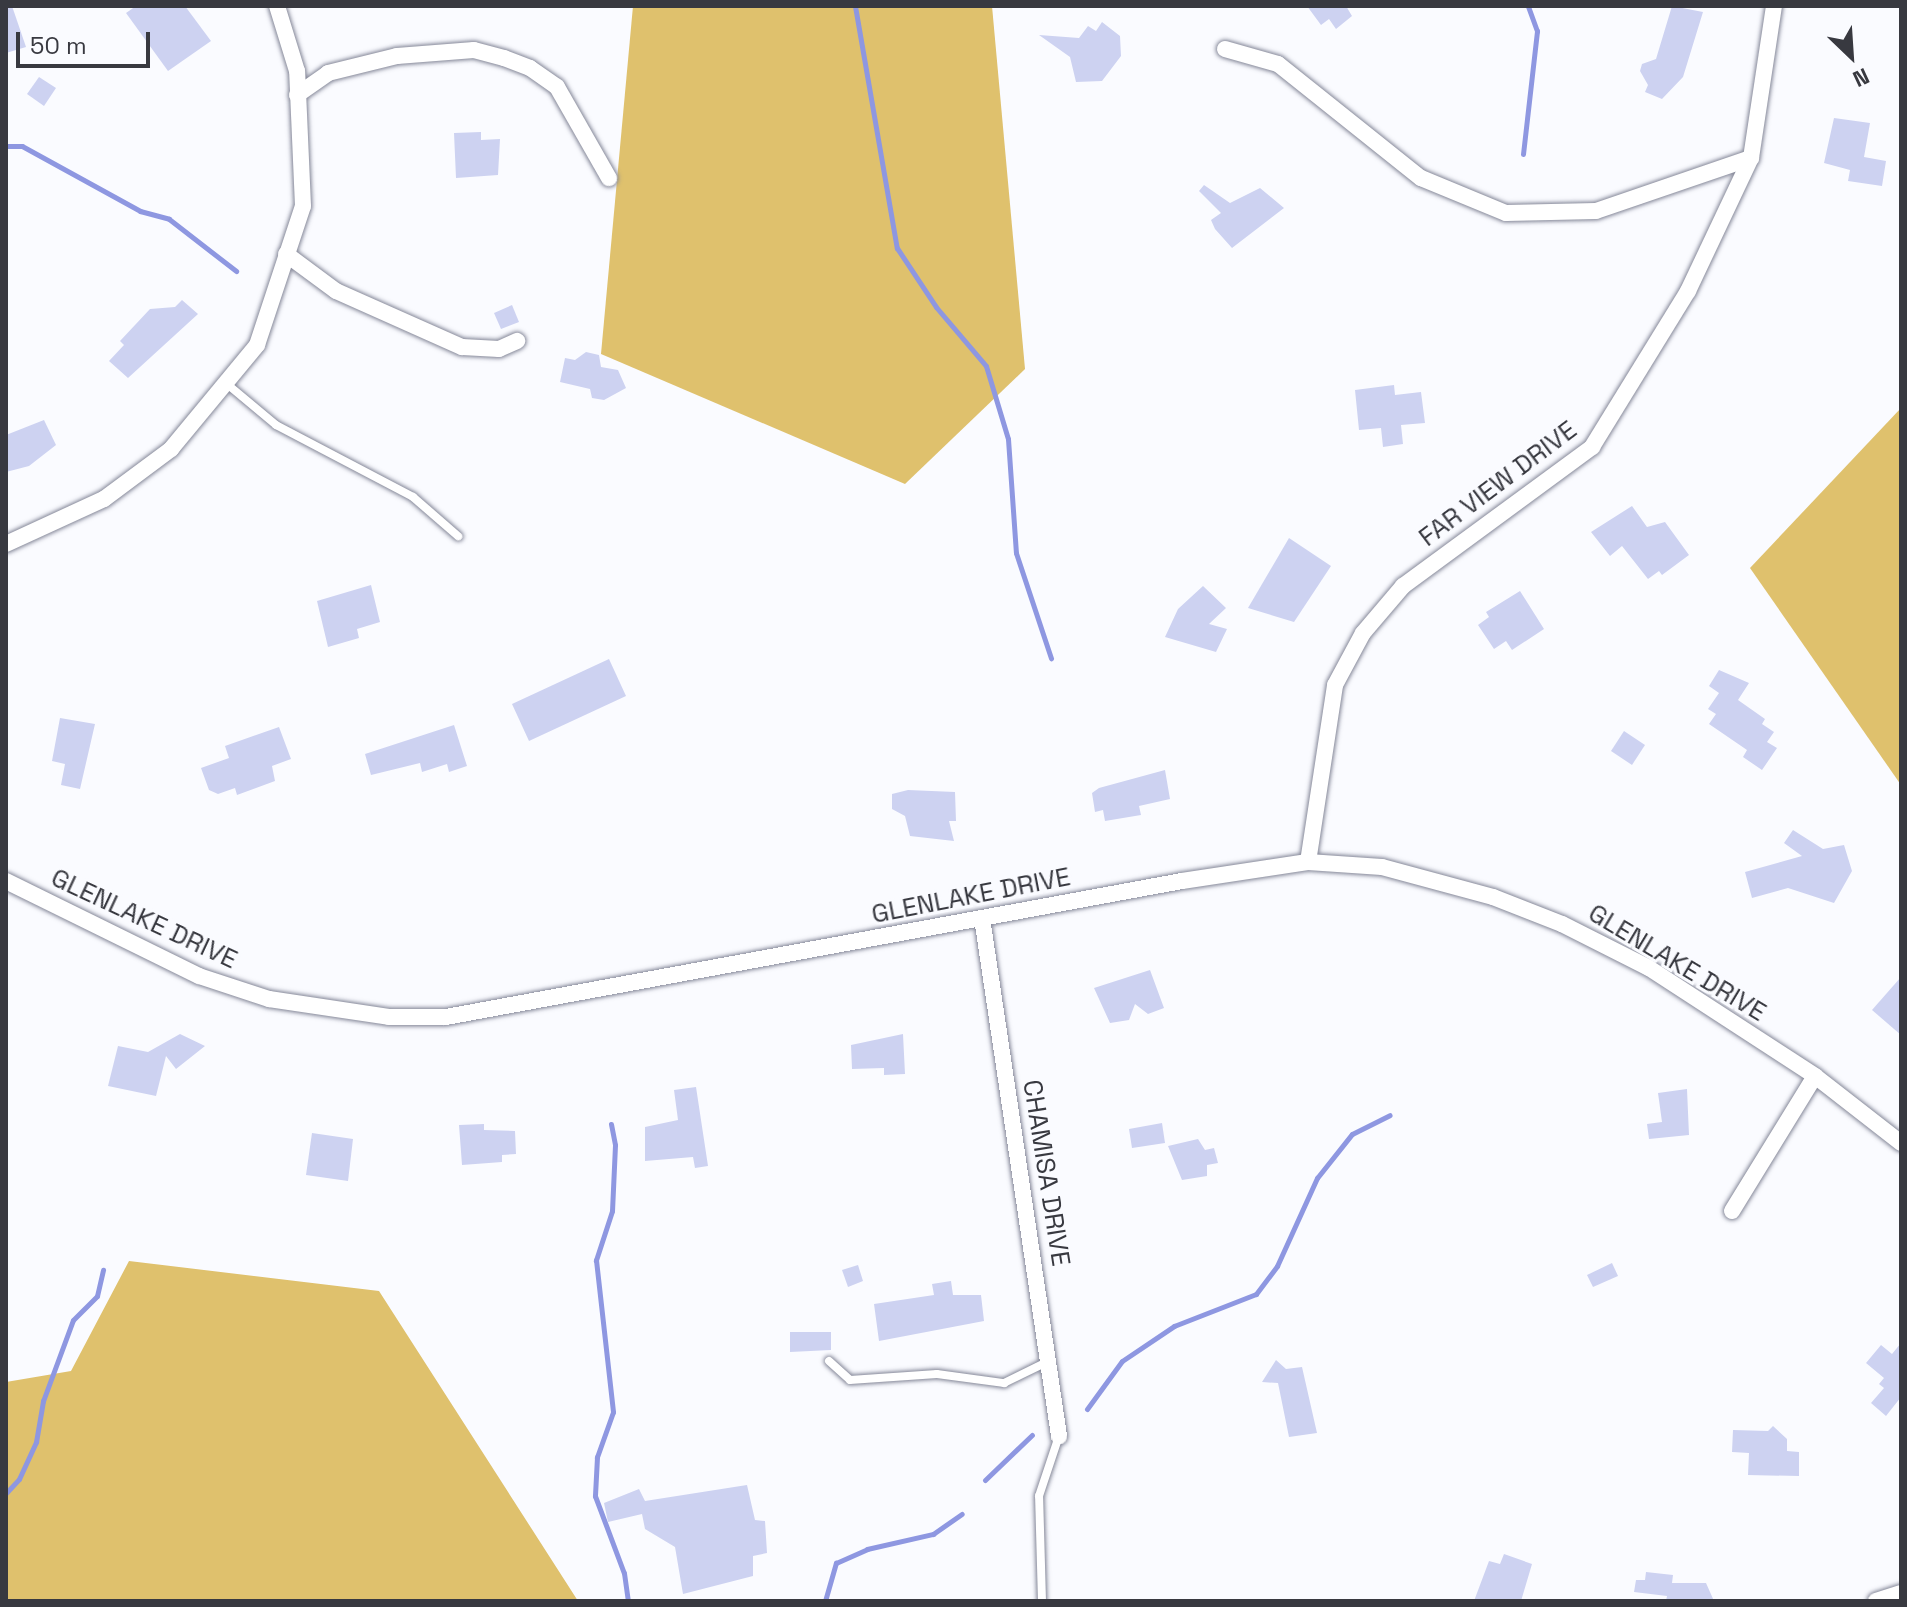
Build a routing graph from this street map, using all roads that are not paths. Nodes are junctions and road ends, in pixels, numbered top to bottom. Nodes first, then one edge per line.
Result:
1 (277, 6) edge
2 (1774, 6) edge
3 (1225, 49) dead end
4 (297, 95) junction
5 (1751, 158) junction
6 (609, 178) dead end
7 (286, 254) junction
8 (517, 341) dead end
9 (227, 384) junction
10 (458, 536) dead end
11 (6, 544) edge
12 (1308, 862) junction
13 (6, 881) edge
14 (982, 918) junction
15 (1815, 1076) junction
16 (1901, 1143) edge
17 (1732, 1211) dead end
18 (1052, 1360) junction
19 (829, 1361) dead end
20 (1059, 1436) joint
21 (1901, 1593) edge
22 (1042, 1601) edge
23 (1876, 1601) edge

1 - 4 street
2 - 5 street, FAR VIEW DRIVE
3 - 5 street
4 - 6 street
4 - 7 street
5 - 12 street, FAR VIEW DRIVE
7 - 8 street
7 - 9 street
9 - 10 lane
9 - 11 street
12 - 14 street, GLENLAKE DRIVE
12 - 15 street, GLENLAKE DRIVE
13 - 14 street, GLENLAKE DRIVE
14 - 18 street, CHAMISA DRIVE
15 - 16 street, GLENLAKE DRIVE
15 - 17 street
18 - 19 lane
18 - 20 street, CHAMISA DRIVE
20 - 22 lane
21 - 23 street

